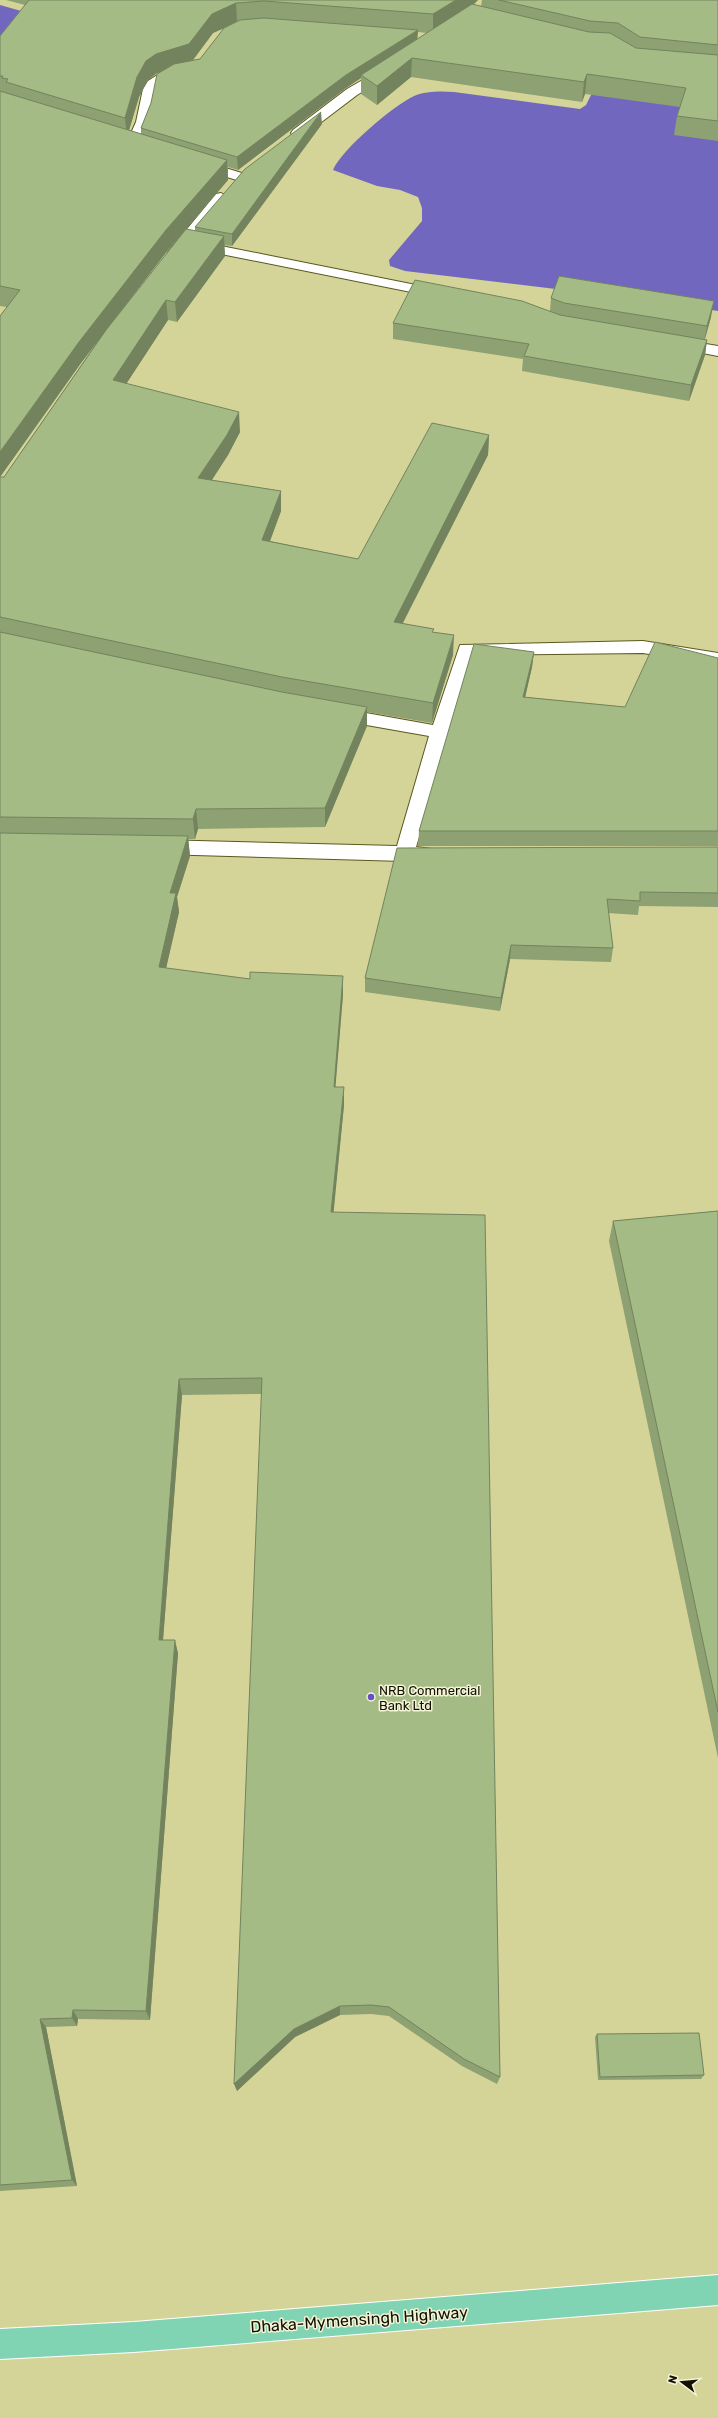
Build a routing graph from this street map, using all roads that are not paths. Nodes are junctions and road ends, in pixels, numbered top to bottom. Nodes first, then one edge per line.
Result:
1 (398, 63) edge
2 (195, 68) edge
3 (290, 139) edge
4 (118, 140) edge
5 (133, 144) junction
6 (148, 149) edge
7 (186, 160) edge
8 (252, 167) edge
9 (240, 176) junction
10 (183, 242) junction
11 (164, 267) edge
12 (457, 297) edge
13 (665, 342) edge
14 (718, 351) edge
15 (718, 659) edge
16 (322, 711) edge
17 (439, 732) junction
18 (140, 847) edge
19 (404, 854) junction
20 (444, 854) edge
21 (718, 2290) edge
22 (0, 2344) edge

1 - 3 street
2 - 5 street
4 - 5 street
5 - 6 street
7 - 9 street
8 - 9 street
9 - 10 street
10 - 11 street
10 - 12 street
13 - 14 street
15 - 17 street
16 - 17 street
17 - 19 street
18 - 19 street
19 - 20 street
21 - 22 highway, Dhaka-Mymensingh Highway

